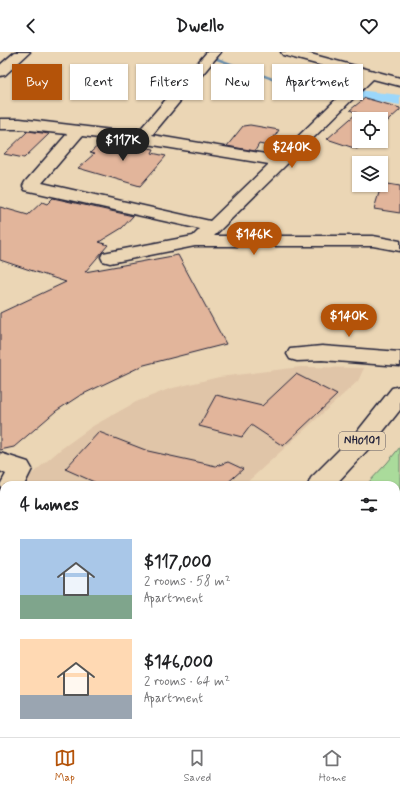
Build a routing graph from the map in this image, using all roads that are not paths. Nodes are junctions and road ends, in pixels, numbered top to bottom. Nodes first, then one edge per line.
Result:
1 (24, 52) edge
2 (214, 52) edge
3 (288, 52) edge
4 (0, 72) edge
5 (370, 74) junction
6 (400, 82) edge
7 (0, 124) edge
8 (78, 131) junction
9 (141, 138) junction
10 (281, 161) junction
11 (214, 227) junction
12 (195, 241) junction
13 (400, 246) edge
14 (110, 257) dead end
15 (297, 354) dead end
16 (400, 359) edge
17 (400, 394) edge
18 (0, 462) edge
19 (14, 481) edge
20 (324, 481) edge

1 - 4 main road
2 - 9 main road
3 - 5 main road
5 - 6 main road
5 - 10 main road
7 - 8 main road
8 - 9 main road
8 - 11 main road
9 - 10 main road
10 - 11 main road
11 - 12 main road
12 - 13 main road
12 - 14 main road
15 - 16 main road
17 - 20 main road, NH0101
18 - 19 main road

